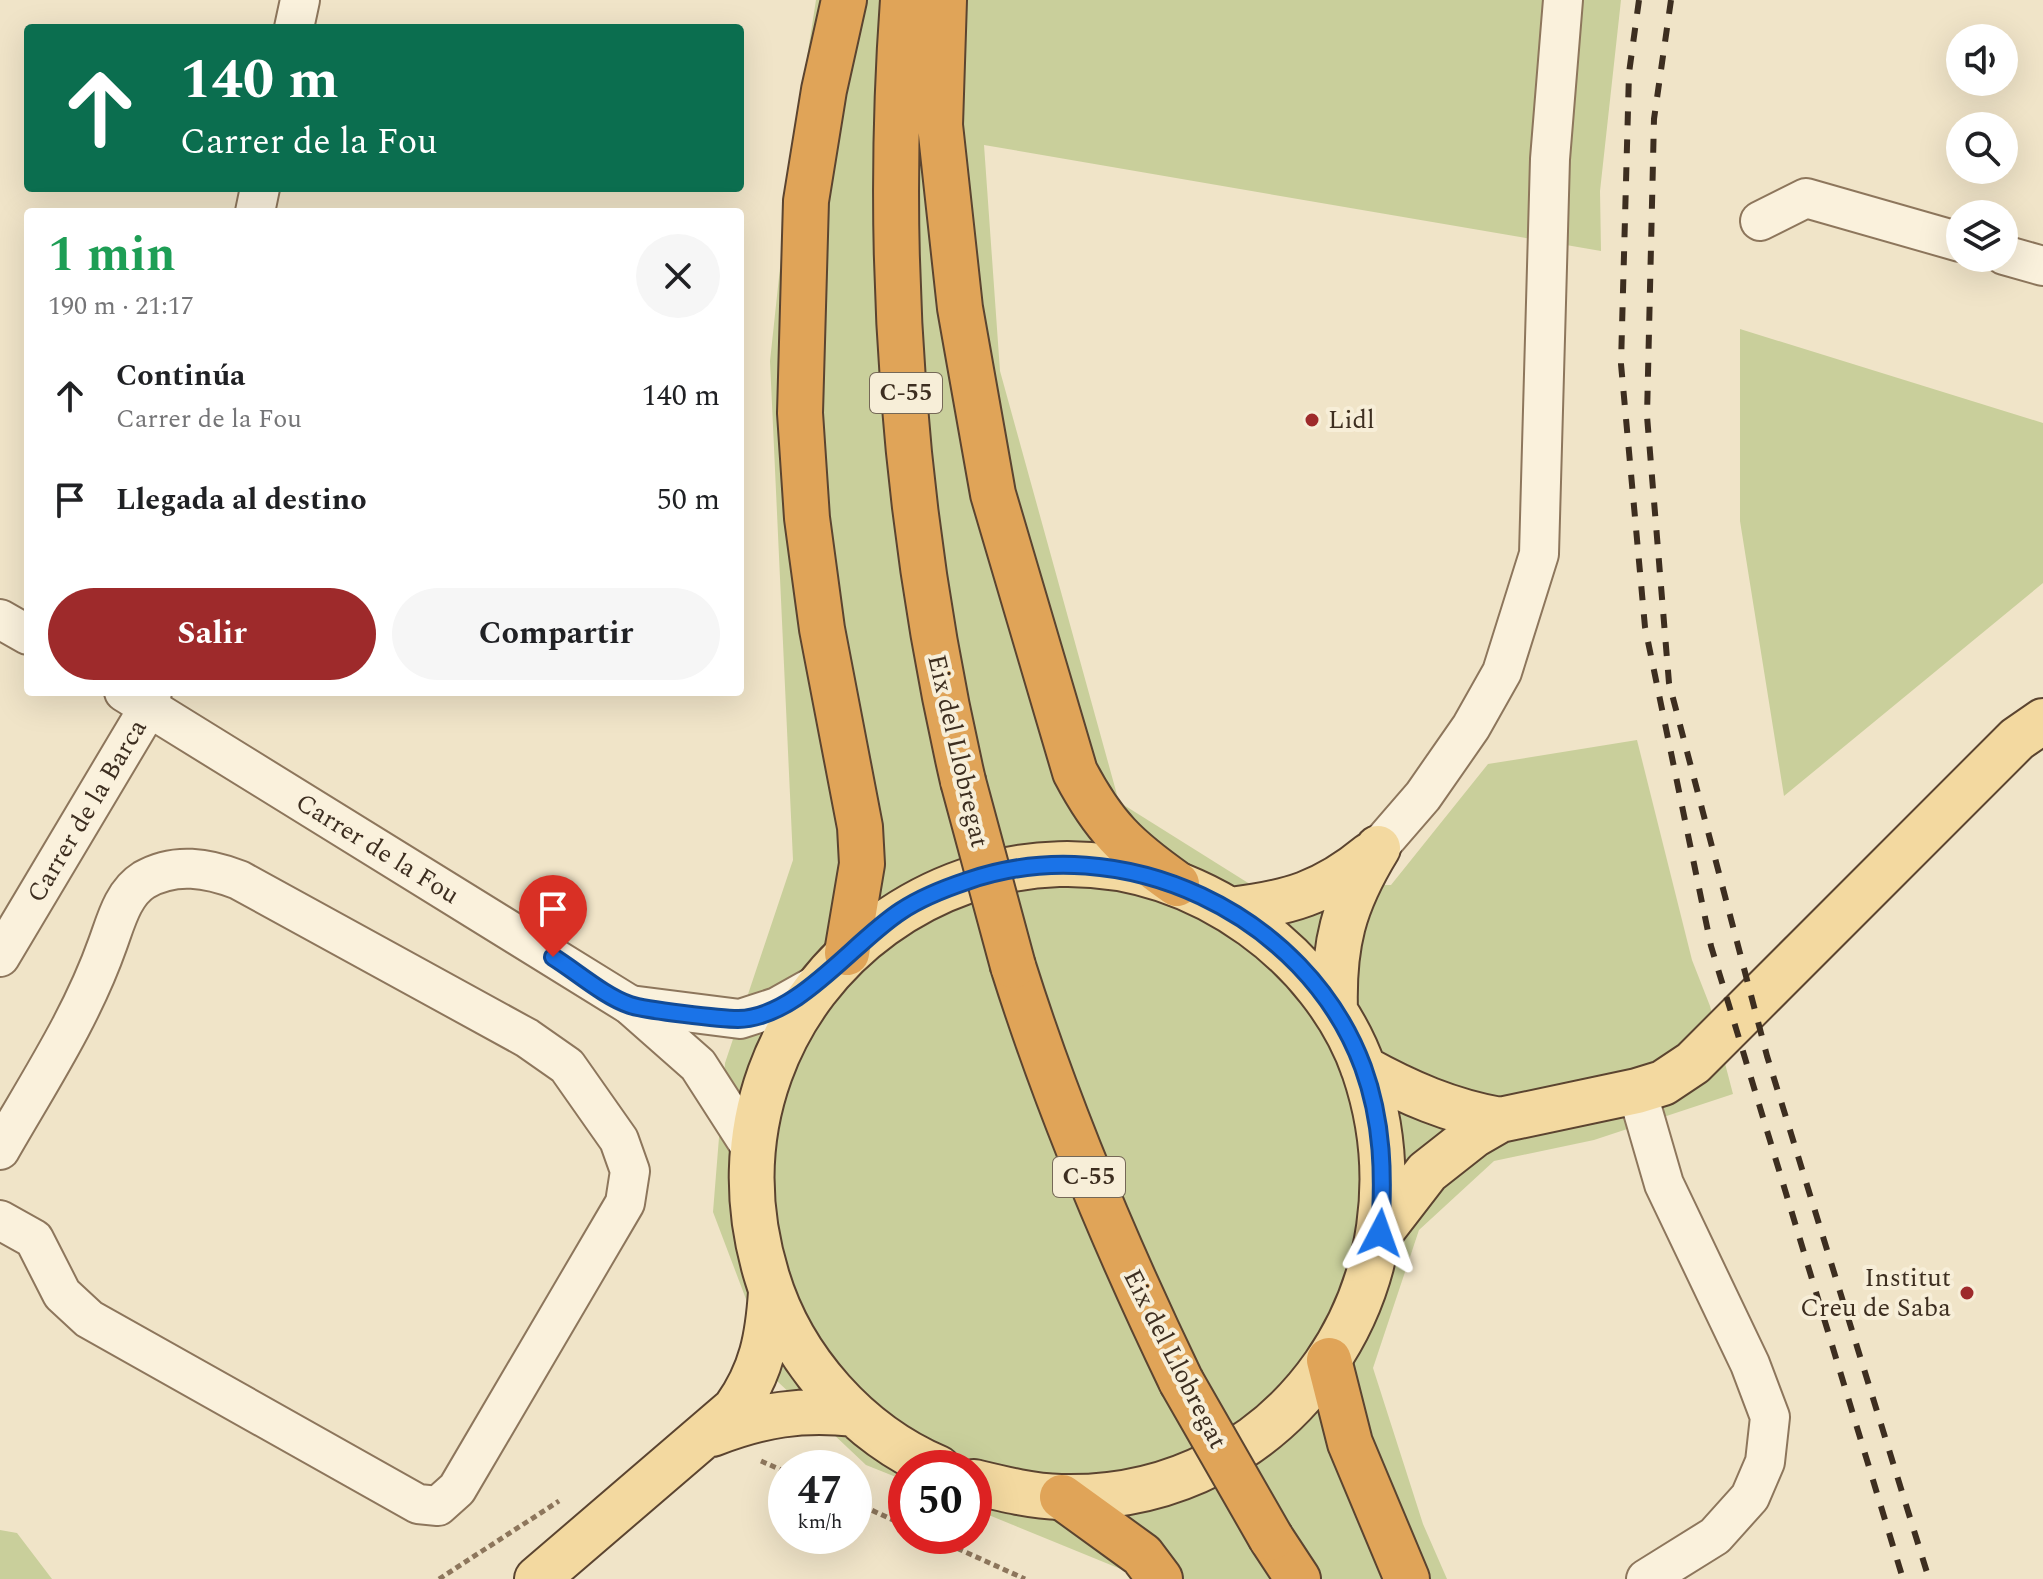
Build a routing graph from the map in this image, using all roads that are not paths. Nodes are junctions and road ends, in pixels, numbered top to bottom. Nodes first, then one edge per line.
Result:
1 (300, 0) edge
2 (844, 0) edge
3 (903, 0) edge
4 (944, 0) edge
5 (1563, 0) edge
6 (295, 24) edge
7 (1760, 221) dead end
8 (1946, 238) edge
9 (2018, 259) edge
10 (2043, 266) edge
11 (0, 619) edge
12 (24, 633) edge
13 (142, 697) edge
14 (2043, 721) edge
15 (2043, 760) edge
16 (1976, 780) junction
17 (1378, 848) junction
18 (1177, 884) junction
19 (1230, 910) junction
20 (847, 953) junction
21 (0, 957) edge
22 (818, 984) junction
23 (630, 1005) junction
24 (1335, 1011) junction
25 (1363, 1068) junction
26 (1637, 1091) junction
27 (1500, 1120) junction
28 (752, 1149) junction
29 (0, 1150) edge
30 (0, 1220) edge
31 (1380, 1233) junction
32 (771, 1292) junction
33 (1329, 1360) junction
34 (854, 1414) junction
35 (706, 1437) junction
36 (905, 1450) edge
37 (992, 1487) edge
38 (1062, 1497) junction
39 (537, 1579) edge
40 (1160, 1579) edge
41 (1298, 1579) edge
42 (1407, 1579) edge
43 (1646, 1579) edge

1 - 6 street
2 - 20 highway
3 - 41 highway, Eix del Llobregat / C-55, bridge
4 - 18 highway
5 - 17 street
7 - 8 street
9 - 10 street
11 - 12 street
13 - 21 street, Carrer de la Barca
13 - 23 street, Carrer de la Fou
14 - 16 main road
15 - 16 main road
16 - 26 main road
17 - 19 main road
17 - 24 main road
18 - 19 main road
18 - 20 main road
19 - 24 main road
20 - 22 main road
22 - 23 street, Carrer de la Fou
22 - 28 main road
23 - 28 street, Carrer de la Fou
24 - 25 main road
25 - 27 main road
25 - 31 main road
26 - 27 main road
26 - 43 street
27 - 31 main road
28 - 32 main road
29 - 30 street
31 - 33 main road
32 - 34 main road
32 - 35 main road
33 - 38 main road
33 - 42 highway
34 - 35 main road
34 - 36 main road
35 - 39 main road
37 - 38 main road
38 - 40 highway

